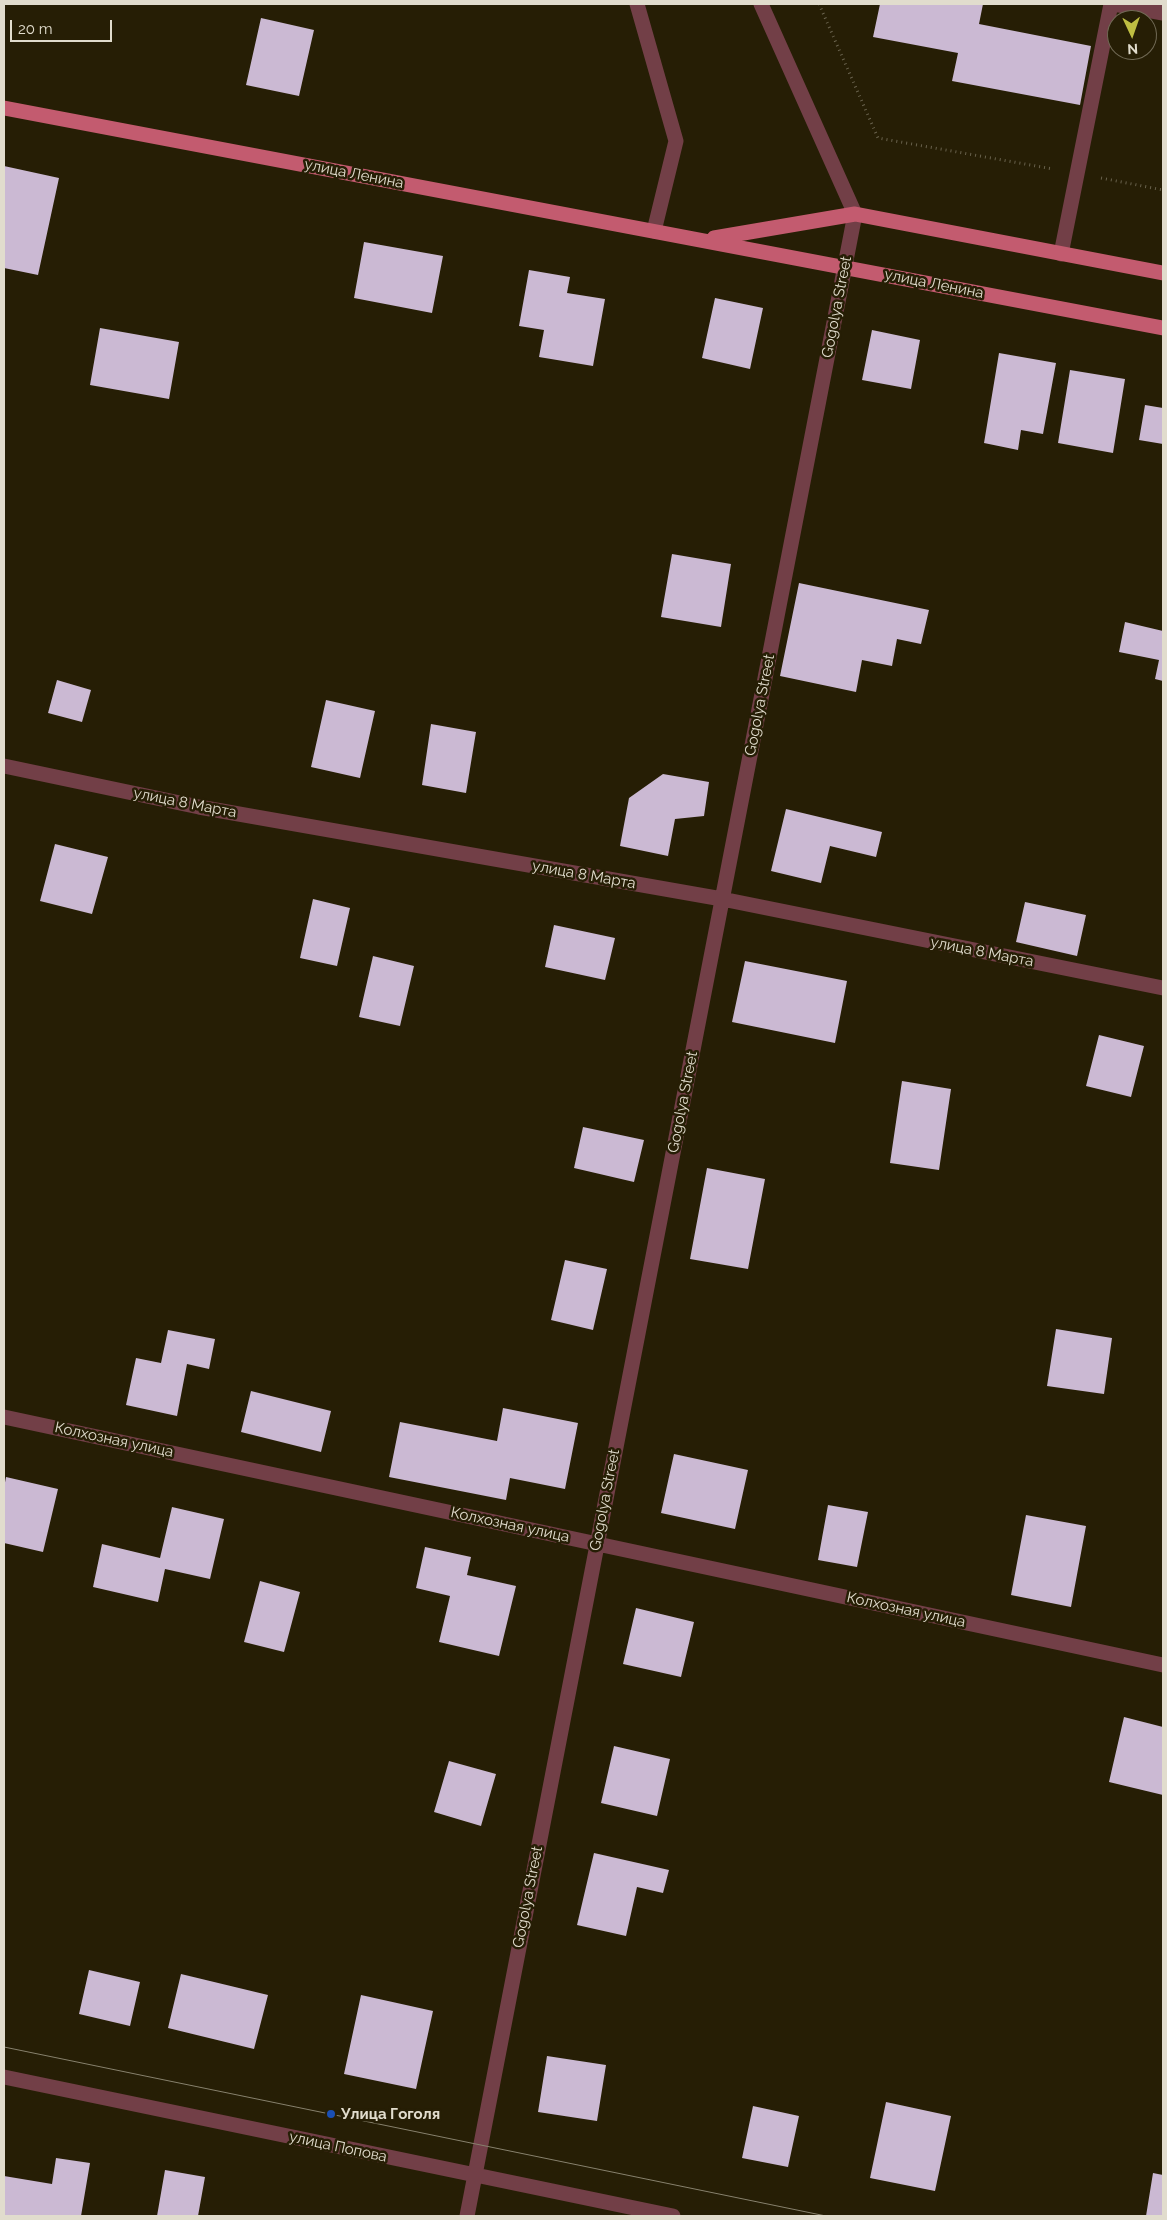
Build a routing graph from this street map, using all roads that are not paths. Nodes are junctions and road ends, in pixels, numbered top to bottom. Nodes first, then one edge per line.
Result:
1 (637, 4) edge
2 (761, 4) edge
3 (1112, 4) edge
4 (1163, 13) edge
5 (4, 108) edge
6 (855, 214) junction
7 (654, 230) junction
8 (705, 240) junction
9 (1060, 254) junction
10 (845, 267) junction
11 (1163, 273) edge
12 (1163, 328) edge
13 (4, 766) edge
14 (722, 899) junction
15 (1163, 988) edge
16 (4, 1417) edge
17 (597, 1544) junction
18 (1163, 1665) edge
19 (4, 2077) edge
20 (474, 2175) junction
21 (466, 2216) edge
22 (673, 2216) edge

1 - 7 street
2 - 6 street
3 - 4 street
3 - 9 street
5 - 7 main road, улица Ленина
6 - 8 main road, улица Ленина
6 - 9 main road, улица Ленина
6 - 10 street, Gogolya Street
7 - 8 main road, улица Ленина
8 - 10 main road, улица Ленина
9 - 11 main road, улица Ленина
10 - 12 main road, улица Ленина
10 - 14 street, Gogolya Street
13 - 14 street, улица 8 Марта
14 - 15 street, улица 8 Марта
14 - 17 street, Gogolya Street
16 - 17 street, Колхозная улица
17 - 18 street, Колхозная улица
17 - 20 street, Gogolya Street
19 - 20 street, улица Попова
20 - 21 street, Gogolya Street
20 - 22 street, улица Попова

